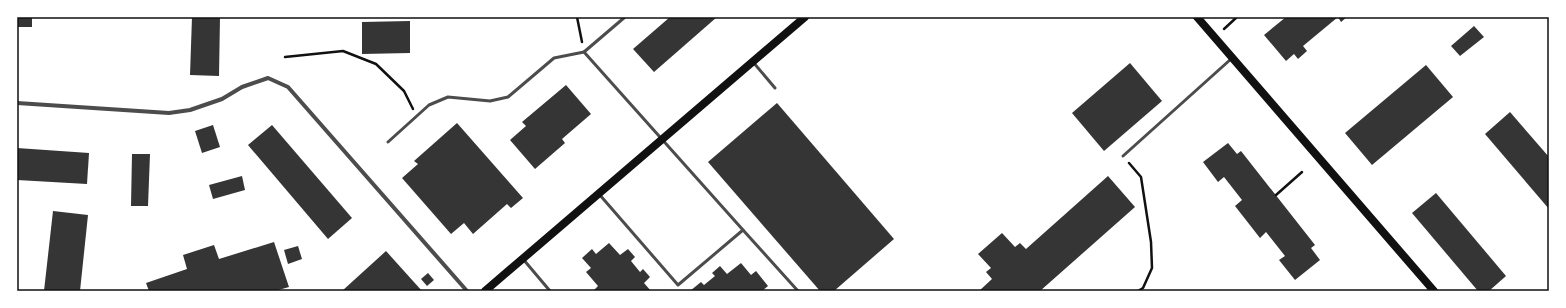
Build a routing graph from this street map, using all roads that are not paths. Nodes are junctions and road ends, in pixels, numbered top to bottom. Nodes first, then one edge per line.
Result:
1 (625, 17) edge
2 (805, 17) edge
3 (1197, 17) edge
4 (584, 52) junction
5 (1233, 58) junction
6 (753, 62) junction
7 (775, 88) dead end
8 (17, 103) edge
9 (663, 139) junction
10 (388, 142) dead end
11 (1123, 156) road end
12 (599, 194) junction
13 (743, 230) junction
14 (523, 259) junction
15 (467, 291) edge
16 (485, 291) edge
17 (550, 291) edge
18 (798, 291) edge
19 (1434, 291) edge

1 - 4 lane
2 - 6 main road
3 - 5 main road
4 - 9 lane
4 - 10 lane
5 - 11 lane
5 - 19 main road
6 - 7 lane
6 - 9 main road
8 - 15 street
9 - 12 main road
9 - 13 lane
12 - 13 lane
12 - 14 main road
13 - 18 lane
14 - 16 main road
14 - 17 lane

